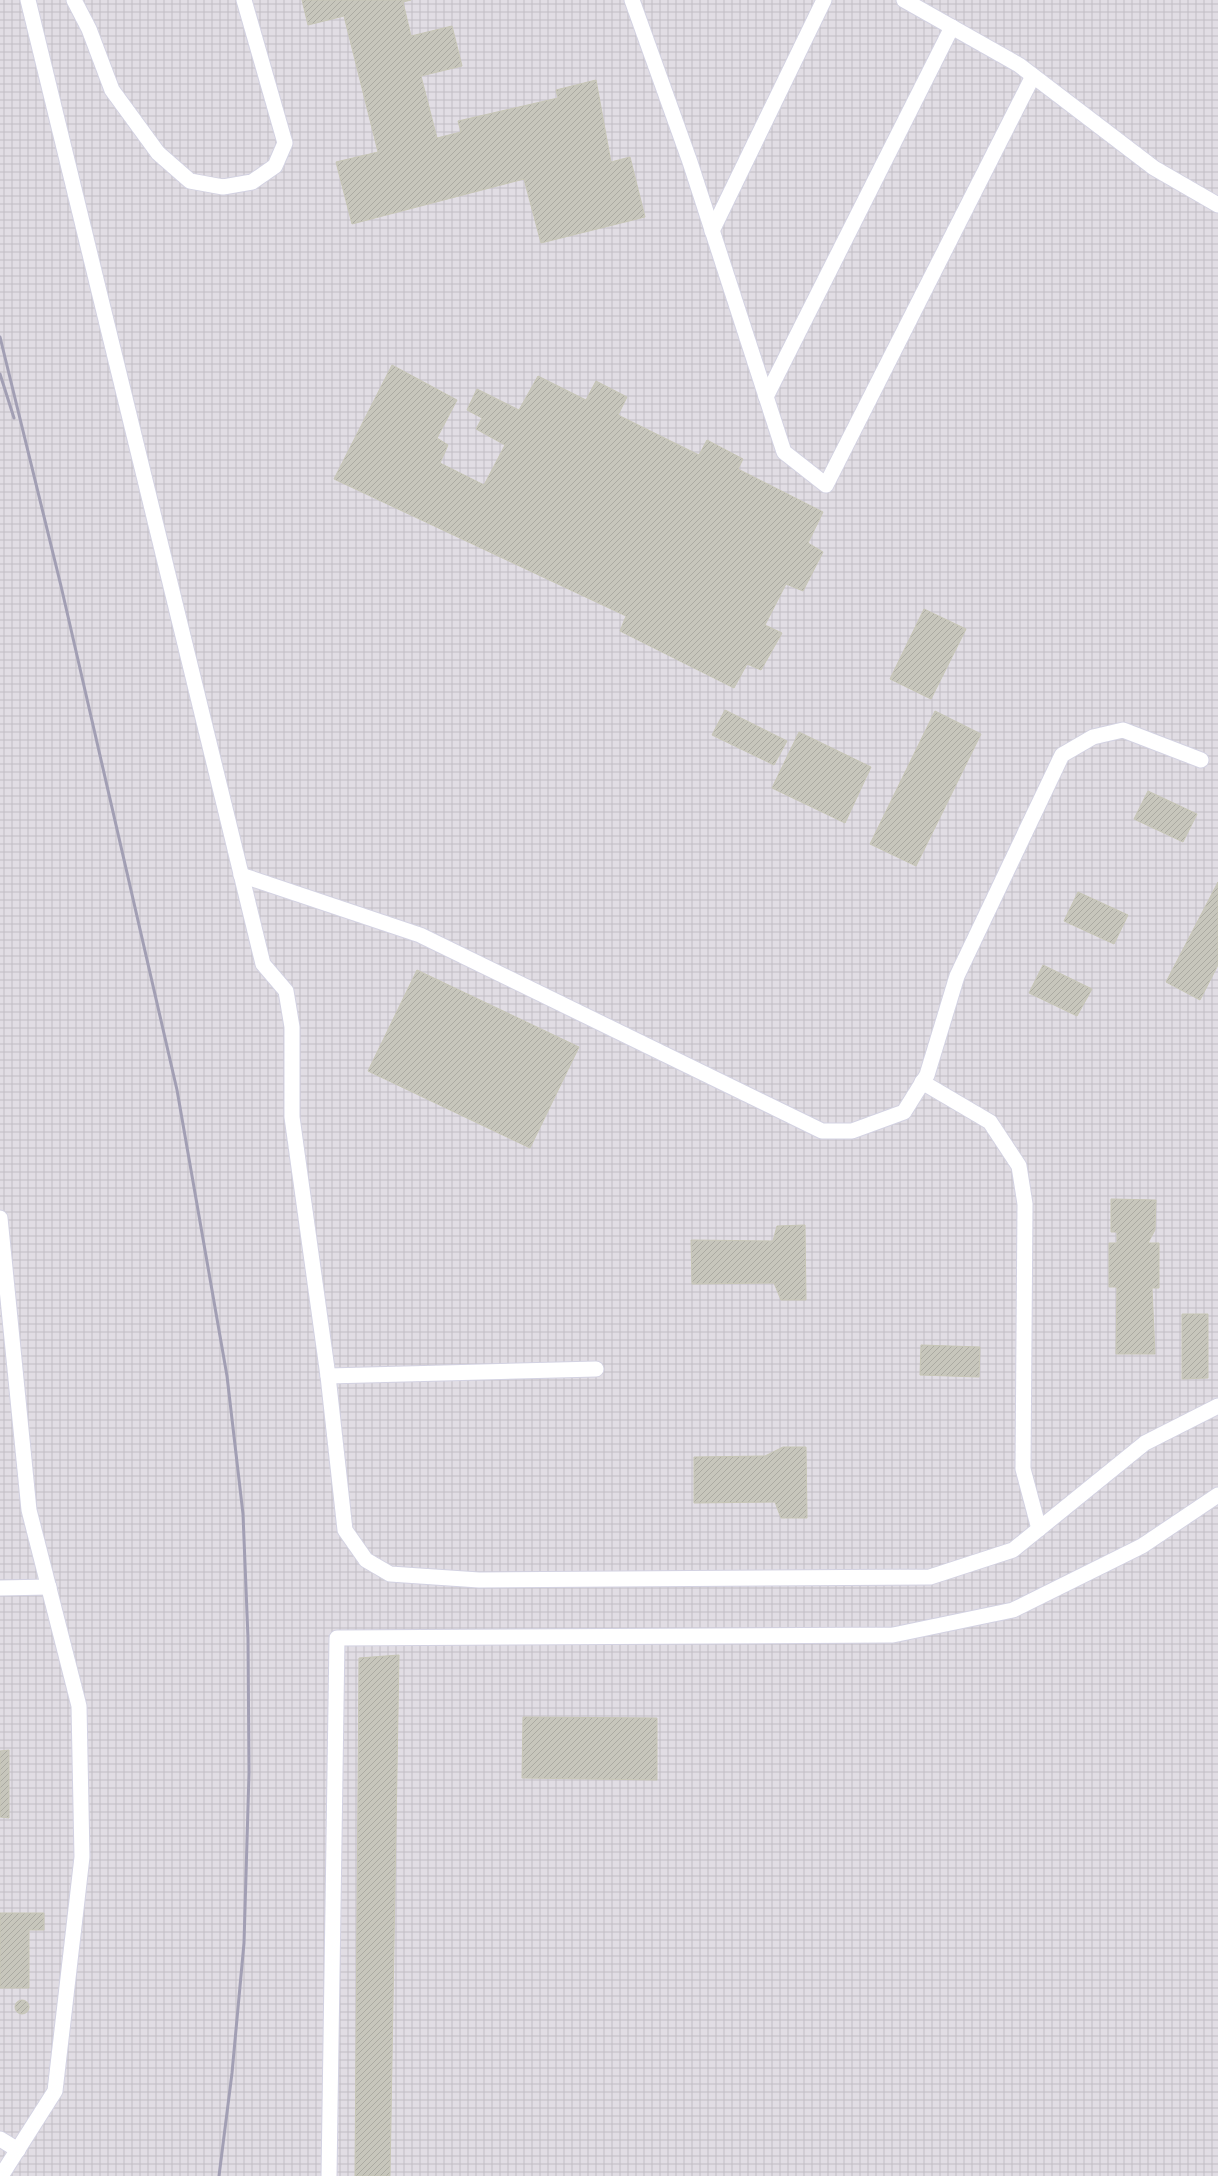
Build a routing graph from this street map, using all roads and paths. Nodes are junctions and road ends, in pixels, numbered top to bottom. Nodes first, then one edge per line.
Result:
1 (28, 0) edge
2 (74, 0) edge
3 (244, 0) edge
4 (632, 0) edge
5 (824, 0) edge
6 (904, 0) edge
7 (952, 27) junction
8 (1033, 76) junction
9 (1218, 204) edge
10 (712, 231) junction
11 (766, 397) junction
12 (1201, 760) dead end
13 (241, 875) junction
14 (922, 1082) junction
15 (0, 1218) edge
16 (3, 1270) edge
17 (596, 1369) dead end
18 (328, 1376) junction
19 (1218, 1406) edge
20 (1218, 1495) edge
21 (1039, 1529) junction
22 (0, 1588) edge
23 (49, 1588) junction
24 (0, 2139) edge
25 (18, 2150) junction
26 (1, 2176) edge
27 (329, 2176) edge

1 - 13 lane
2 - 3 lane
4 - 10 lane
5 - 10 lane
6 - 7 lane
7 - 8 lane
7 - 11 lane
8 - 9 lane
8 - 11 lane
10 - 11 lane
12 - 14 lane
13 - 14 lane
13 - 18 lane
14 - 21 lane
15 - 16 lane
16 - 23 lane
17 - 18 lane
18 - 21 lane
19 - 21 lane
20 - 27 lane
22 - 23 lane
23 - 25 lane
24 - 25 lane
25 - 26 lane

